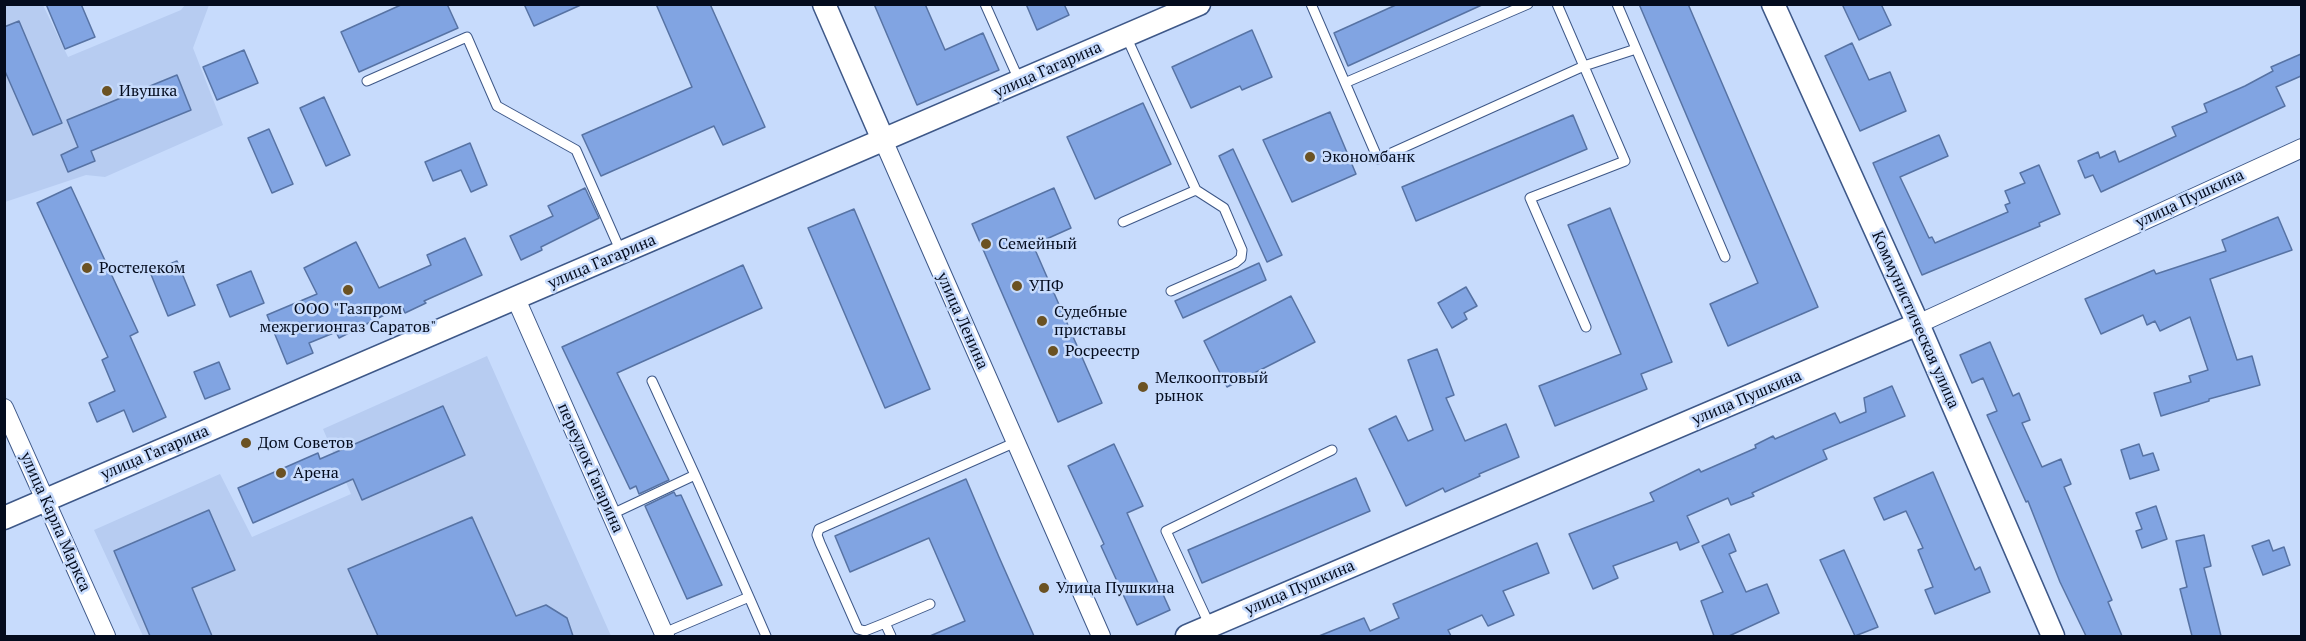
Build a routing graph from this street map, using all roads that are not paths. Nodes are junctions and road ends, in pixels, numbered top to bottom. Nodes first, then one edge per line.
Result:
1 (824, 4) edge
2 (985, 4) edge
3 (1198, 4) edge
4 (1311, 4) edge
5 (1528, 4) edge
6 (1557, 4) edge
7 (1617, 4) edge
8 (1773, 4) edge
9 (1126, 36) junction
10 (1636, 49) junction
11 (1584, 66) junction
12 (367, 81) dead end
13 (1020, 82) junction
14 (1347, 82) junction
15 (884, 142) junction
16 (2301, 148) edge
17 (1196, 190) junction
18 (1123, 222) dead end
19 (622, 254) junction
20 (1725, 257) dead end
21 (1171, 291) dead end
22 (516, 299) junction
23 (1918, 324) junction
24 (1586, 327) dead end
25 (652, 381) dead end
26 (4, 408) edge
27 (1016, 442) junction
28 (1332, 450) dead end
29 (695, 475) junction
30 (45, 500) junction
31 (610, 515) junction
32 (4, 518) edge
33 (749, 597) junction
34 (930, 604) dead end
35 (885, 623) junction
36 (1210, 626) junction
37 (665, 635) edge
38 (106, 636) edge
39 (766, 636) edge
40 (891, 636) edge
41 (1101, 636) edge
42 (1187, 636) edge
43 (2053, 636) edge

1 - 15 street, улица Ленина
2 - 13 lane
3 - 9 street, улица Гагарина
4 - 14 lane
5 - 14 lane
6 - 11 lane
7 - 10 lane
8 - 23 street, Коммунистическая улица
9 - 13 street, улица Гагарина
9 - 17 lane
10 - 11 lane
10 - 20 lane
11 - 14 lane
11 - 24 lane
12 - 19 lane
13 - 15 street, улица Гагарина
15 - 19 street, улица Гагарина
15 - 27 street, улица Ленина
16 - 23 street, улица Пушкина
17 - 18 lane
17 - 21 lane
19 - 22 street, улица Гагарина
22 - 30 street, улица Гагарина
22 - 31 street, переулок Гагарина
23 - 36 street, улица Пушкина
23 - 43 street, Коммунистическая улица
25 - 29 lane
26 - 30 street, улица Карла Маркса
27 - 35 lane
27 - 41 street, улица Ленина
28 - 36 lane
29 - 31 lane
29 - 33 lane
30 - 32 street, улица Гагарина
30 - 38 street, улица Карла Маркса
31 - 37 street, переулок Гагарина
33 - 37 lane
33 - 39 lane
34 - 35 lane
35 - 40 lane
36 - 42 street, улица Пушкина

